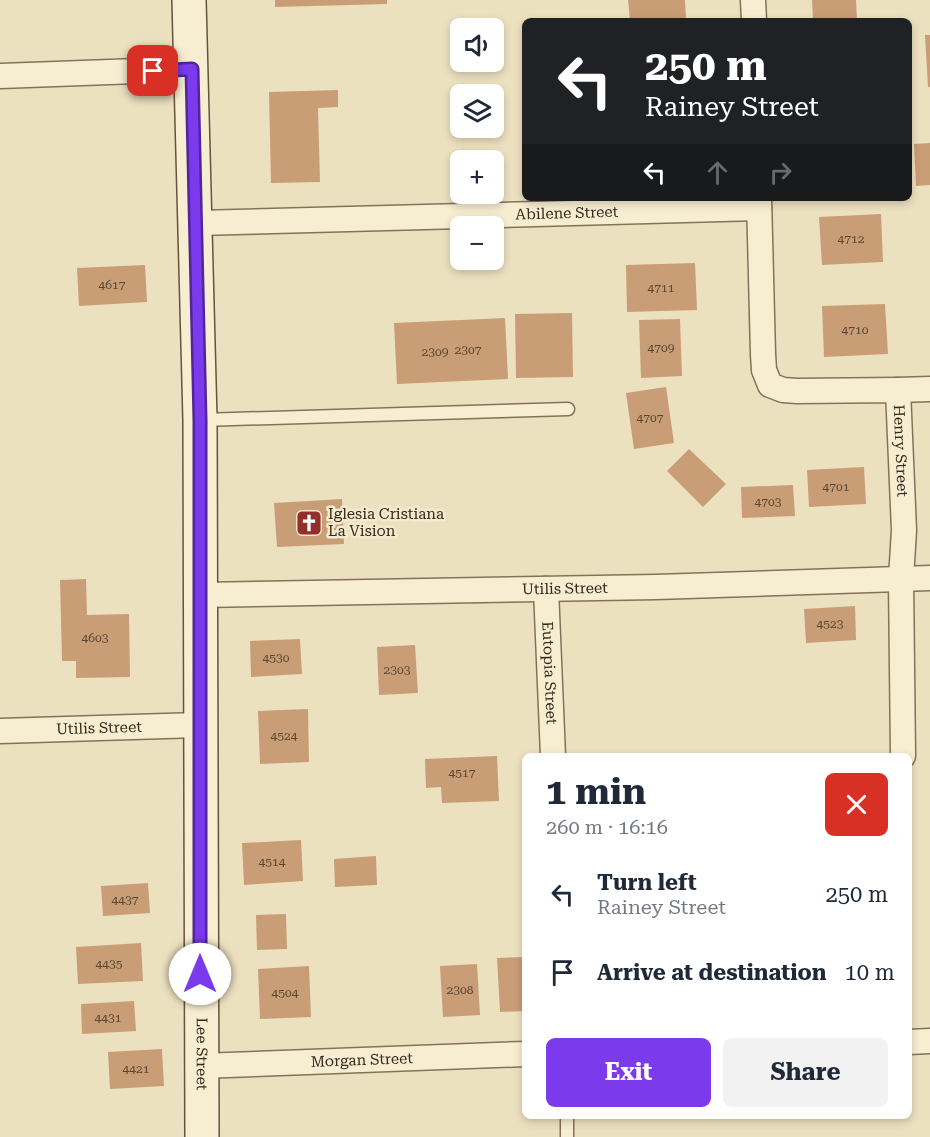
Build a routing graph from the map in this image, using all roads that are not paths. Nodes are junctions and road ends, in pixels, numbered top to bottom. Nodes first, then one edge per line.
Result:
1 (189, 0) edge
2 (753, 0) edge
3 (753, 18) edge
4 (192, 69) junction
5 (0, 76) edge
6 (759, 203) edge
7 (197, 223) junction
8 (930, 389) edge
9 (898, 390) junction
10 (568, 409) dead end
11 (200, 420) junction
12 (930, 578) edge
13 (901, 579) junction
14 (546, 589) junction
15 (201, 595) junction
16 (199, 725) junction
17 (0, 731) edge
18 (553, 753) edge
19 (903, 753) edge
20 (930, 1041) edge
21 (912, 1042) edge
22 (522, 1054) edge
23 (200, 1066) junction
24 (567, 1119) edge
25 (202, 1137) edge
26 (567, 1137) edge

1 - 4 main road, Lee Street
2 - 3 street
4 - 5 street
4 - 7 main road, Lee Street
6 - 7 street, Abilene Street
6 - 9 street, Henry Street
7 - 11 main road, Lee Street
8 - 9 street
9 - 13 street, Henry Street
10 - 11 lane
11 - 15 main road, Lee Street
12 - 13 street, Utilis Street
13 - 14 street, Utilis Street
13 - 19 street, Henry Street
14 - 15 street, Utilis Street
14 - 18 street, Eutopia Street
15 - 16 main road, Lee Street
16 - 17 street, Utilis Street
16 - 23 main road, Lee Street
20 - 21 street
22 - 23 street, Morgan Street
23 - 25 main road, Lee Street
24 - 26 lane

